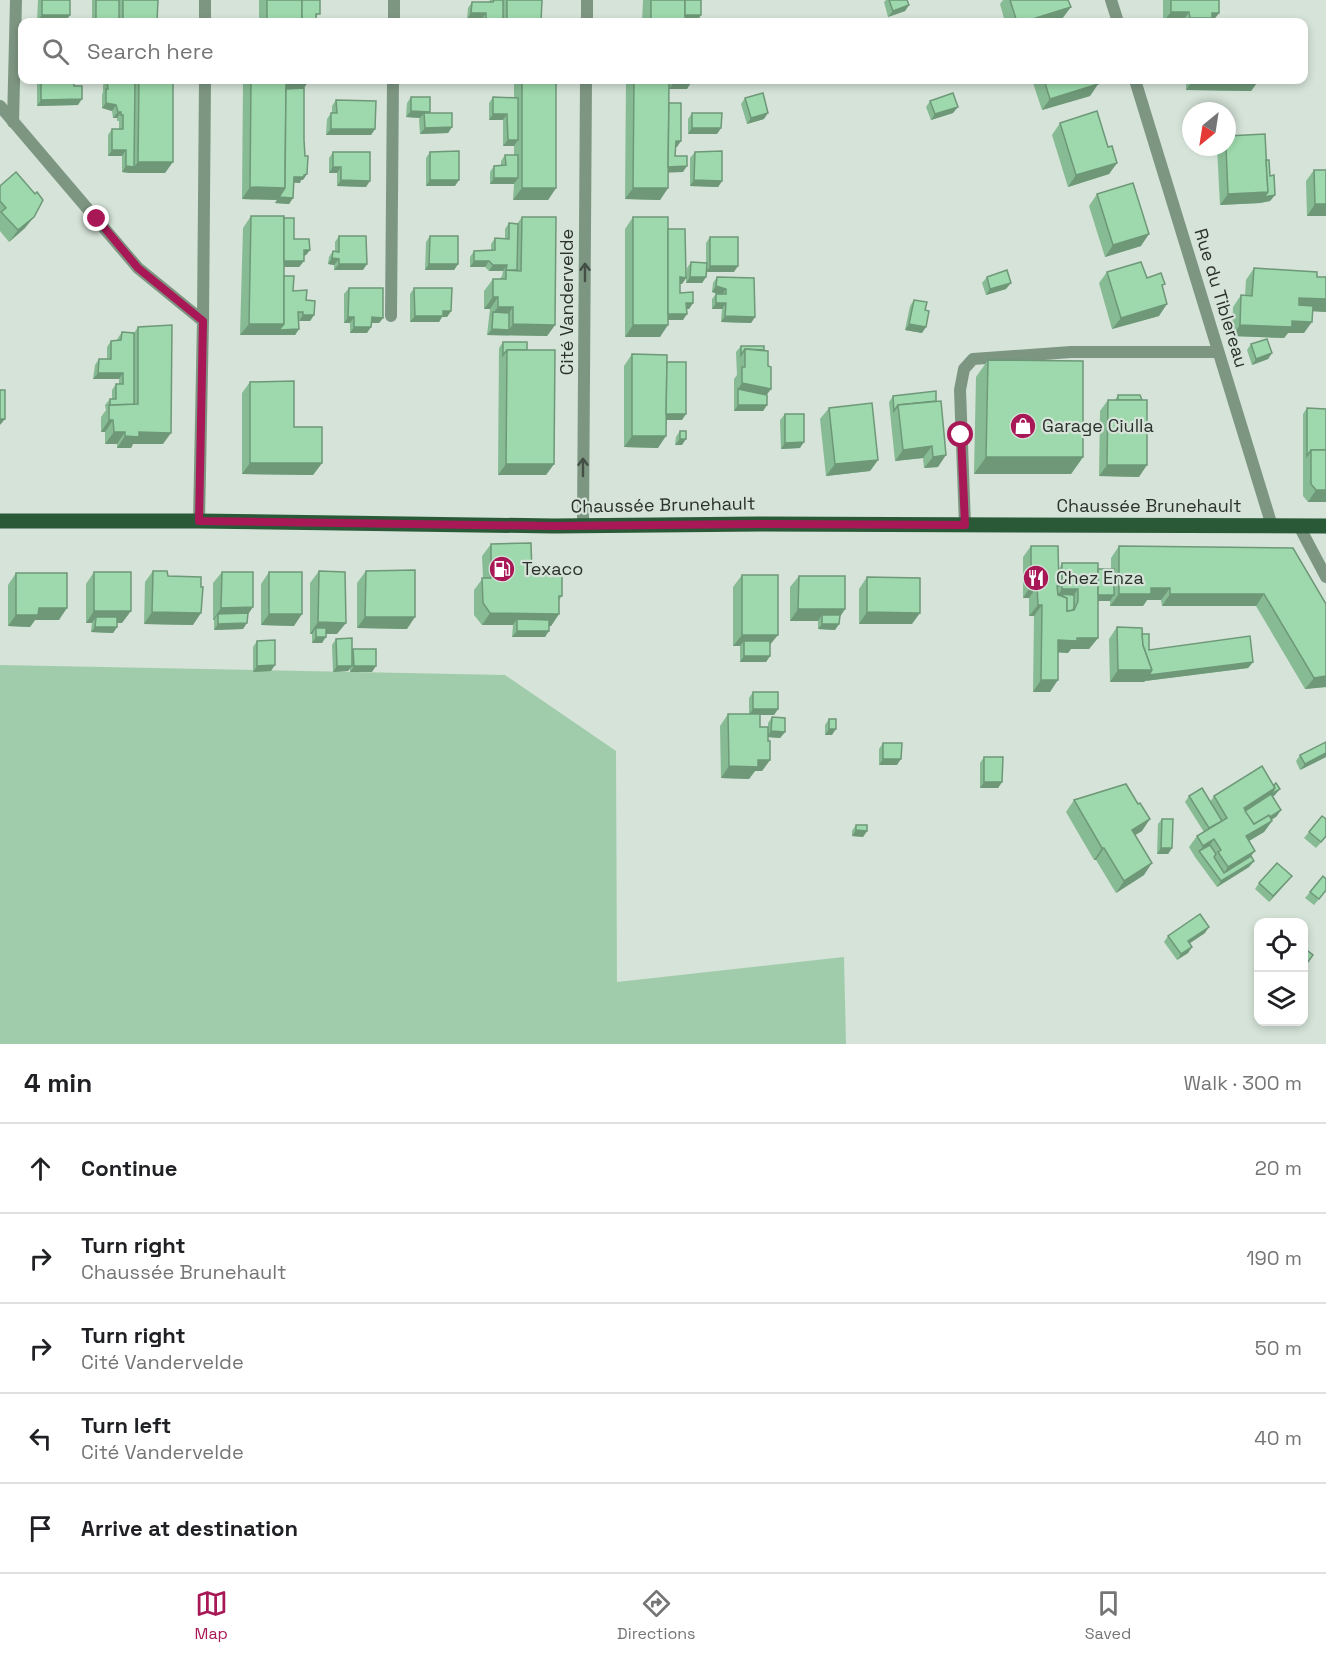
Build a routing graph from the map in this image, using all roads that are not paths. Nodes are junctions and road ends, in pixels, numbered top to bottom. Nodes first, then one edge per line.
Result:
1 (16, 0) edge
2 (205, 0) edge
3 (394, 0) edge
4 (587, 0) edge
5 (1111, 0) edge
6 (205, 18) edge
7 (394, 18) edge
8 (587, 18) edge
9 (1117, 18) edge
10 (205, 84) edge
11 (393, 84) edge
12 (586, 84) edge
13 (1136, 84) edge
14 (0, 106) edge
15 (13, 122) junction
16 (391, 316) dead end
17 (203, 321) junction
18 (1218, 352) junction
19 (0, 521) edge
20 (199, 521) junction
21 (583, 525) junction
22 (965, 525) junction
23 (1272, 526) junction
24 (1299, 526) junction
25 (1326, 526) edge
26 (1326, 577) edge

1 - 15 street
2 - 6 street
3 - 7 street
4 - 8 street
5 - 9 street
10 - 17 street
11 - 16 street
21 -> 12 street, Cité Vandervelde
13 - 18 street, Rue du Tiblereau
14 - 15 street
15 - 17 street
17 - 20 street
18 - 22 street
18 - 23 street, Rue du Tiblereau
19 - 20 main road, Chaussée Brunehault
20 - 21 main road, Chaussée Brunehault
21 - 22 main road, Chaussée Brunehault
22 - 23 main road, Chaussée Brunehault
23 - 24 main road, Chaussée Brunehault
24 - 25 main road, Chaussée Brunehault
24 - 26 street

